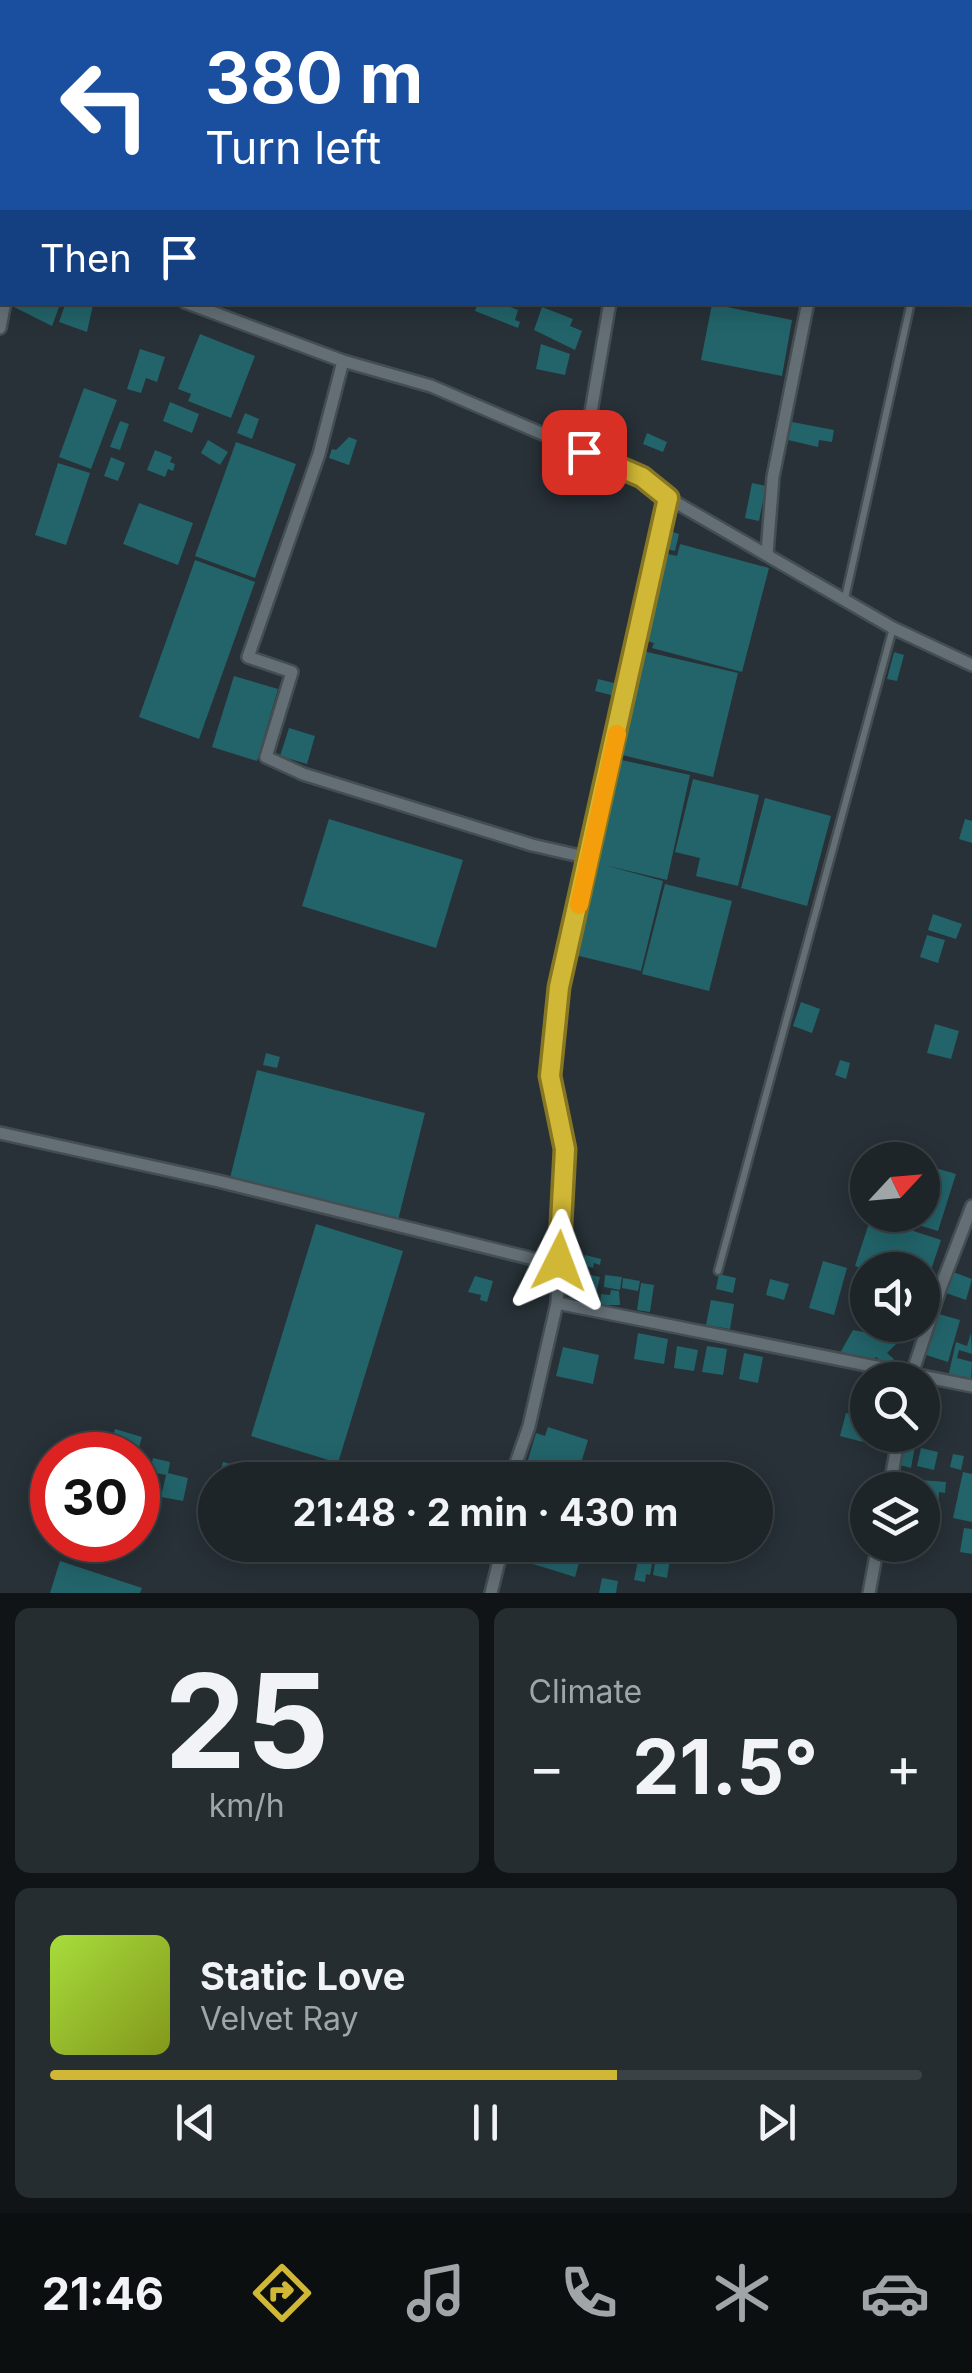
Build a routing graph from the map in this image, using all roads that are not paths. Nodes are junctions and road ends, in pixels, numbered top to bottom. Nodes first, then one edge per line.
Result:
1 (609, 305) edge
2 (807, 305) edge
3 (910, 305) edge
4 (218, 308) edge
5 (343, 362) junction
6 (584, 452) junction
7 (668, 498) junction
8 (767, 553) junction
9 (844, 599) junction
10 (894, 628) junction
11 (972, 665) edge
12 (589, 858) junction
13 (0, 1133) edge
14 (972, 1206) edge
15 (558, 1265) junction
16 (718, 1271) dead end
17 (557, 1304) junction
18 (916, 1362) edge
19 (850, 1364) edge
20 (940, 1381) edge
21 (972, 1386) edge
22 (516, 1462) edge
23 (499, 1562) edge
24 (875, 1562) edge
25 (491, 1593) edge
26 (869, 1593) edge

1 - 6 street
2 - 8 street
3 - 9 lane
4 - 5 street
5 - 6 street
5 - 12 street
6 - 7 street
7 - 8 street
7 - 12 street
8 - 9 street
9 - 10 street
10 - 11 street
10 - 16 lane
12 - 15 street
13 - 15 street
14 - 18 street
15 - 17 street
17 - 19 street
17 - 22 street
20 - 21 street
23 - 25 street
24 - 26 street

